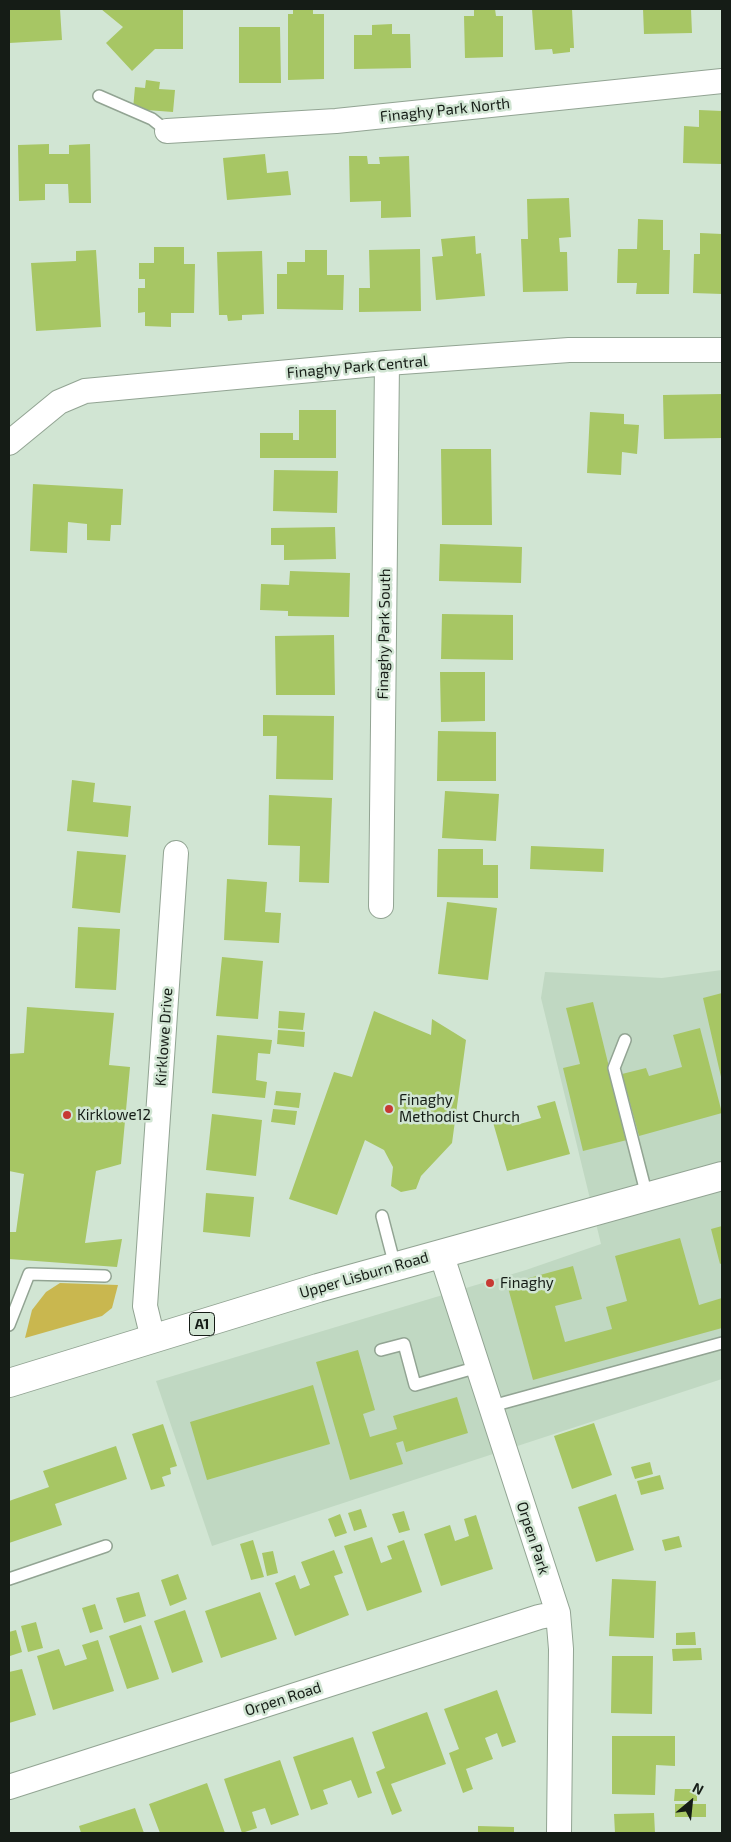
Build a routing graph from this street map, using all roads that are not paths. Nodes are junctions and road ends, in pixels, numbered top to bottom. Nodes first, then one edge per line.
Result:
1 (722, 81) edge
2 (99, 96) dead end
3 (167, 131) joint
4 (722, 350) edge
5 (387, 363) junction
6 (9, 443) edge
7 (176, 853) dead end
8 (381, 906) dead end
9 (624, 1040) dead end
10 (722, 1176) edge
11 (647, 1196) junction
12 (382, 1216) dead end
13 (441, 1253) junction
14 (396, 1266) junction
15 (105, 1276) dead end
16 (9, 1325) edge
17 (153, 1339) junction
18 (722, 1343) edge
19 (381, 1350) dead end
20 (478, 1367) junction
21 (11, 1380) edge
22 (492, 1406) junction
23 (106, 1546) dead end
24 (9, 1579) edge
25 (558, 1613) junction
26 (9, 1787) edge
27 (560, 1833) edge

1 - 3 street, Finaghy Park North
2 - 3 lane
4 - 5 street, Finaghy Park Central
5 - 6 street, Finaghy Park Central
5 - 8 street, Finaghy Park South
7 - 17 street, Kirklowe Drive
9 - 11 lane
10 - 11 main road, Upper Lisburn Road / A1
11 - 13 main road, Upper Lisburn Road / A1
12 - 14 lane
13 - 14 main road, Upper Lisburn Road / A1
13 - 20 street, Orpen Park
14 - 17 main road, Upper Lisburn Road / A1
15 - 16 lane
17 - 21 main road, Upper Lisburn Road / A1
18 - 22 lane
19 - 20 lane
20 - 22 street, Orpen Park
22 - 25 street, Orpen Park
23 - 24 lane
25 - 26 street, Orpen Road
25 - 27 street, Orpen Park

